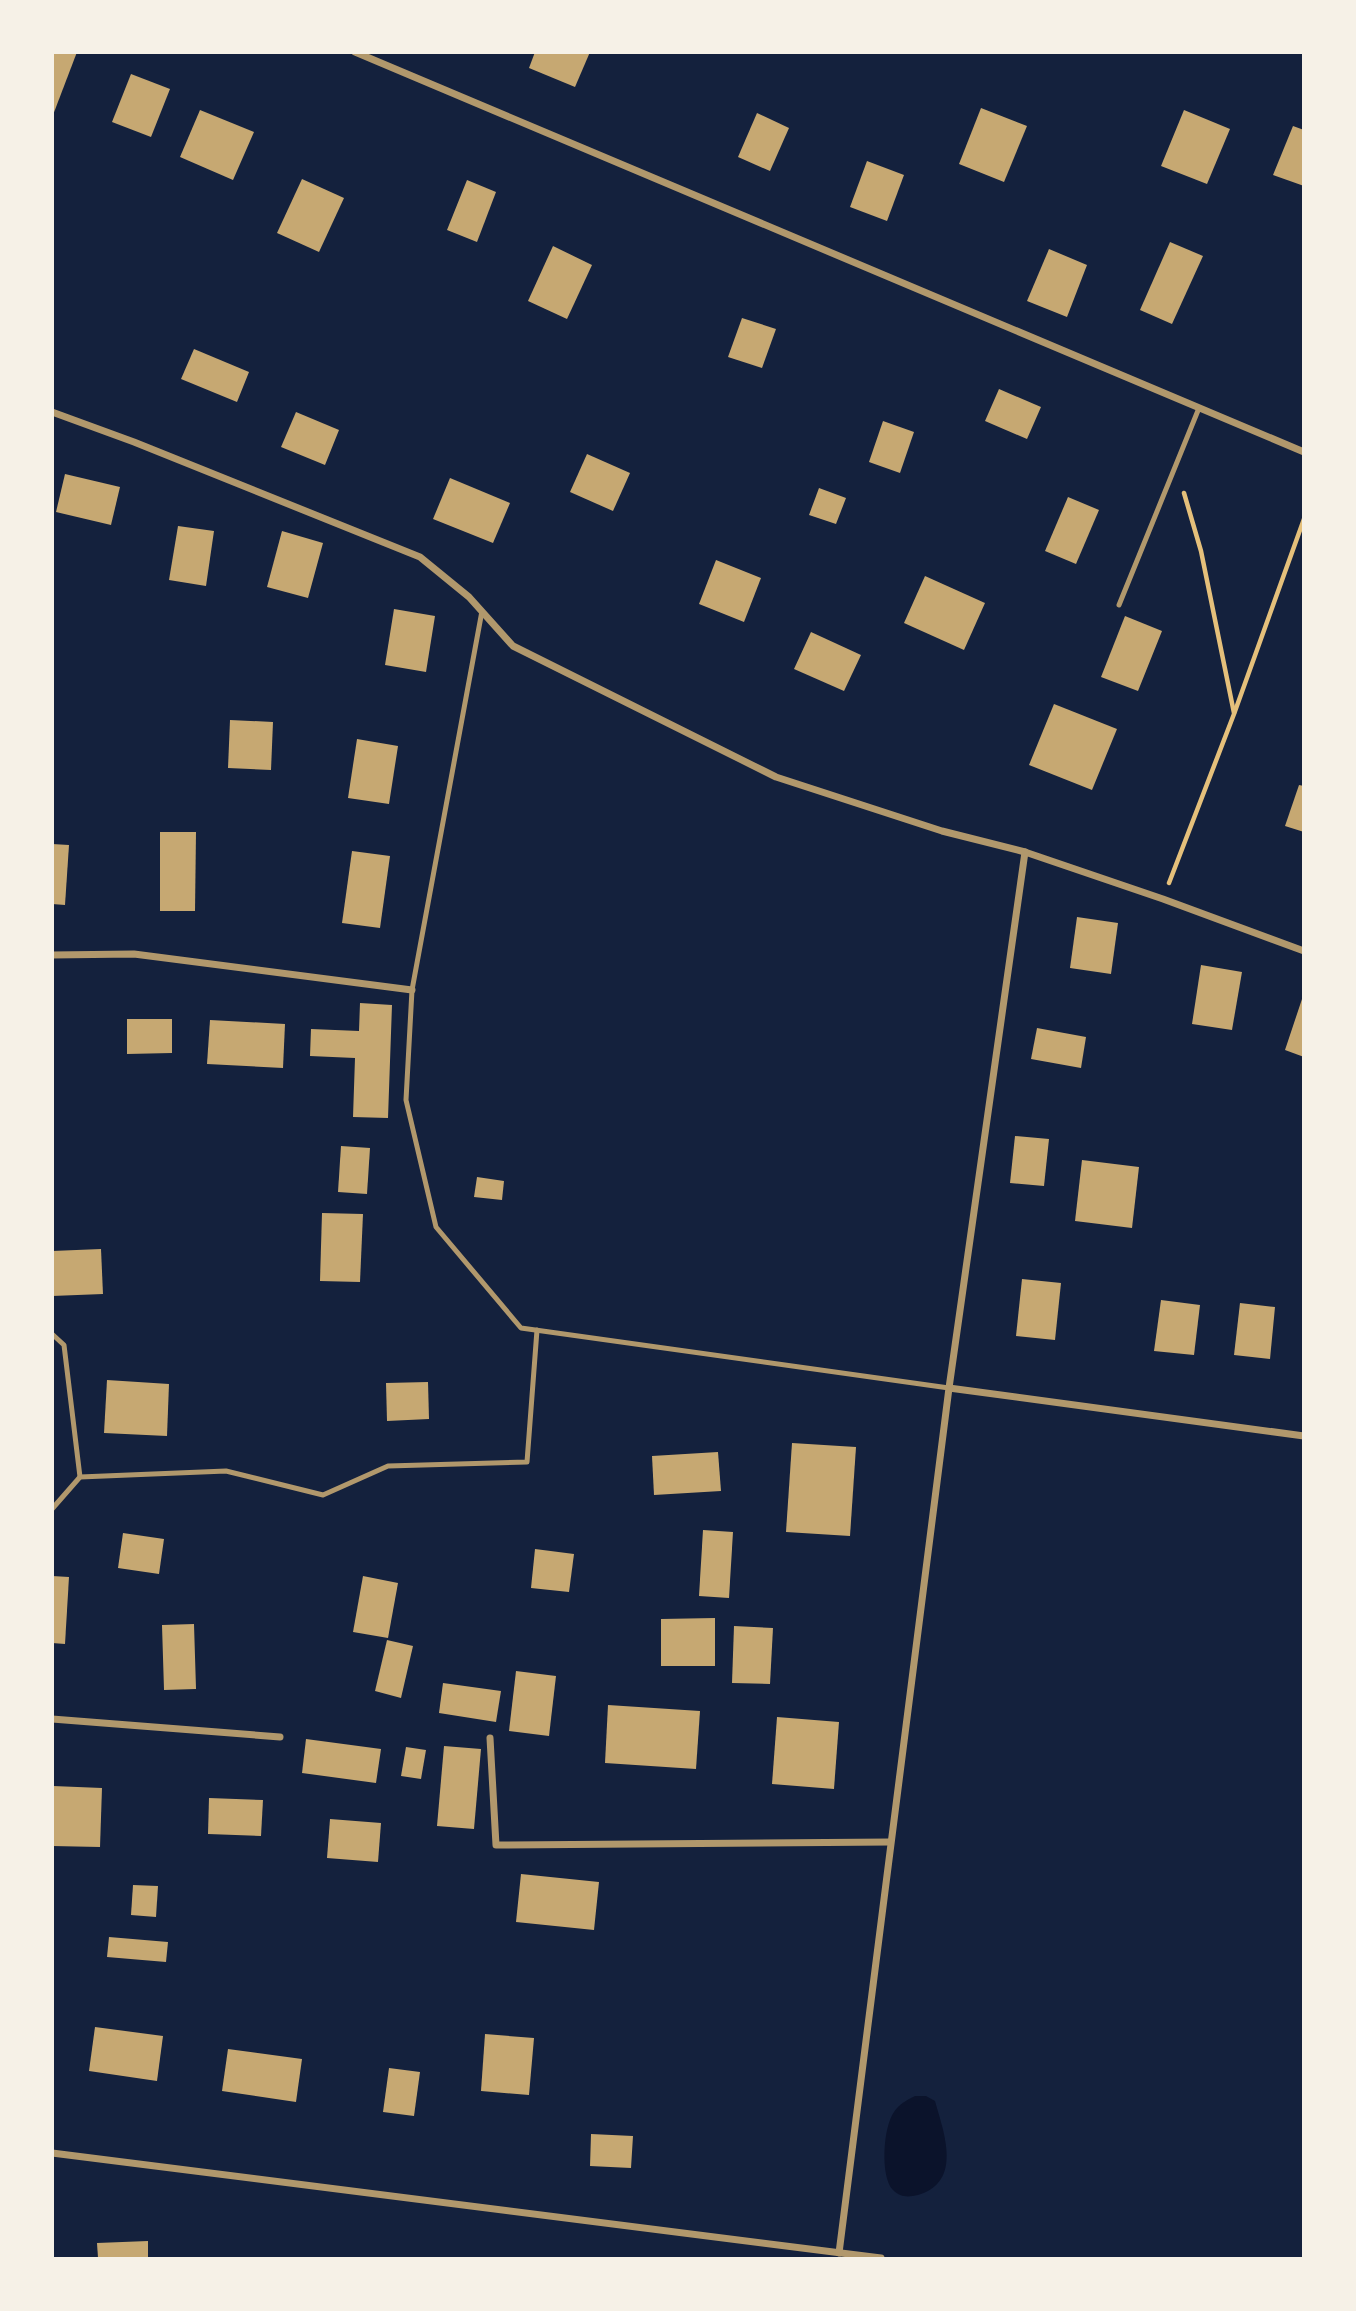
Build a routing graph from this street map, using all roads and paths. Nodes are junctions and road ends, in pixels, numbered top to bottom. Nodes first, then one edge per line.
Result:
1 (355, 52) edge
2 (1199, 408) junction
3 (52, 412) edge
4 (1304, 452) edge
5 (1176, 466) junction
6 (1304, 519) edge
7 (1119, 606) dead end
8 (482, 611) junction
9 (1234, 714) junction
10 (1025, 852) junction
11 (1163, 899) junction
12 (1304, 951) edge
13 (52, 955) edge
14 (412, 990) junction
15 (537, 1330) junction
16 (52, 1334) edge
17 (949, 1388) junction
18 (1304, 1436) edge
19 (80, 1477) junction
20 (52, 1509) edge
21 (52, 1719) edge
22 (280, 1737) dead end
23 (490, 1738) dead end
24 (890, 1842) junction
25 (52, 2153) edge
26 (839, 2253) junction
27 (881, 2259) edge

1 - 2 street
2 - 4 street
2 - 5 lane
3 - 8 street
5 - 7 lane
5 - 9 path
6 - 9 path
8 - 10 street
8 - 14 lane
9 - 11 path
10 - 11 street
10 - 17 street
11 - 12 street
13 - 14 street
14 - 15 lane
15 - 17 lane
15 - 19 lane
16 - 19 lane
17 - 18 street
17 - 24 street
19 - 20 lane
21 - 22 street
23 - 24 street
24 - 26 street
25 - 26 street
26 - 27 street

